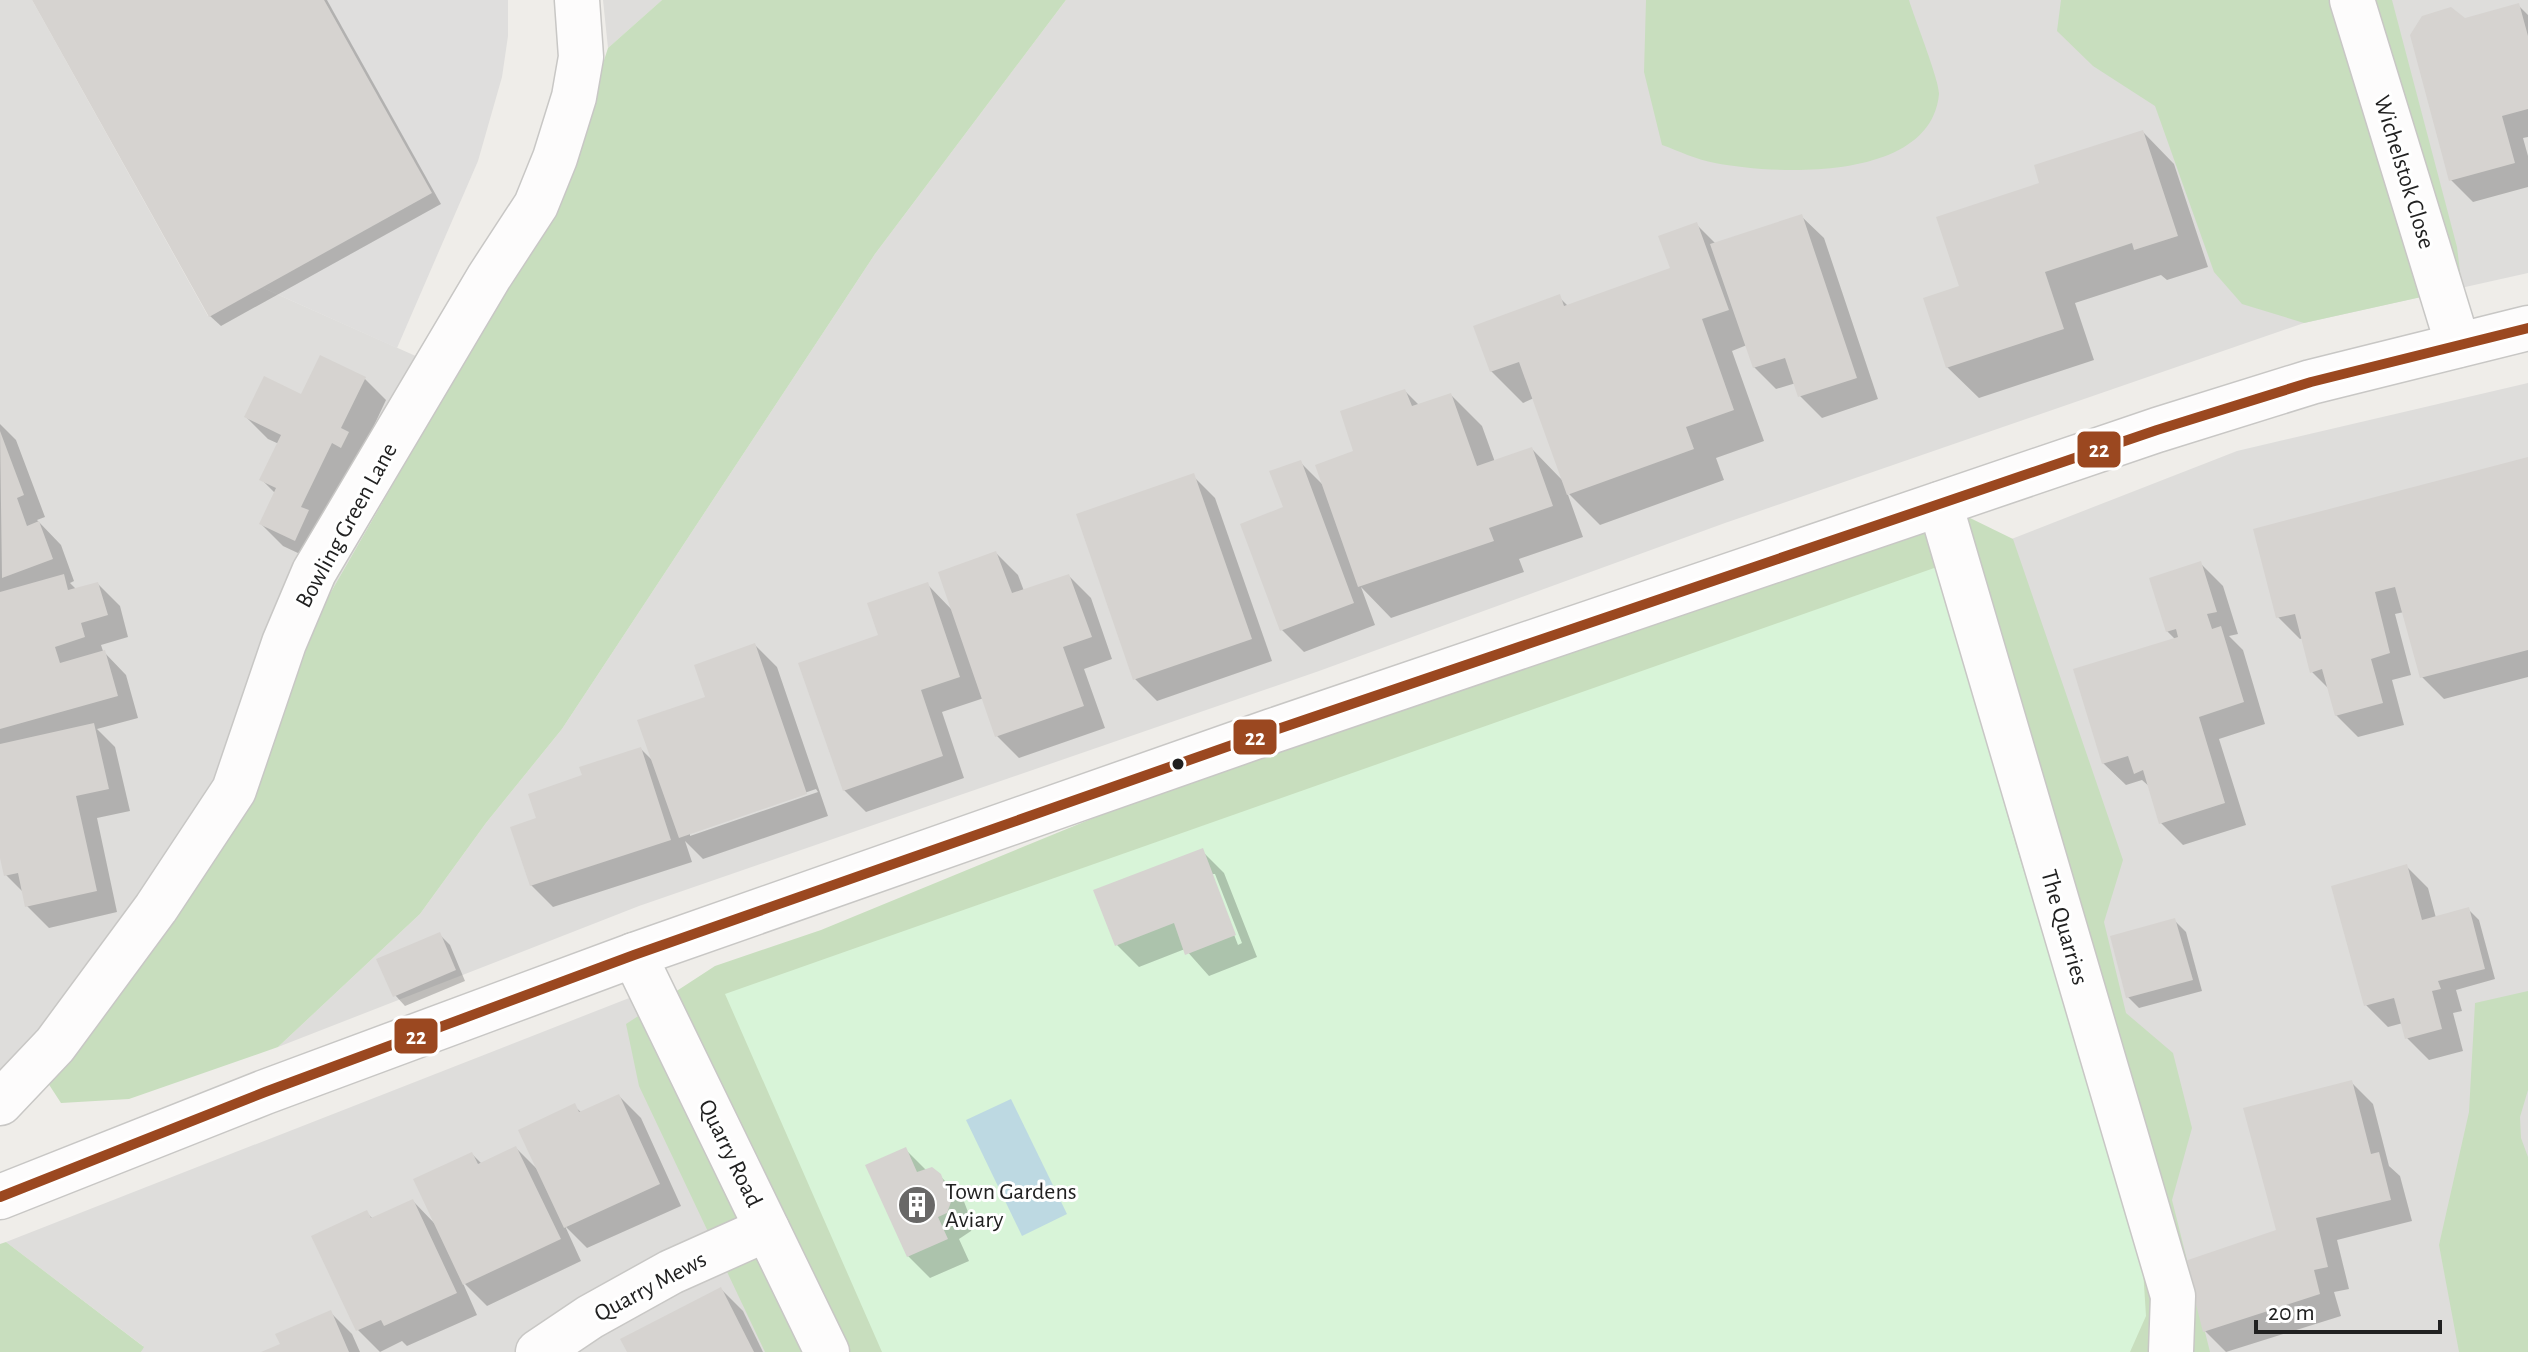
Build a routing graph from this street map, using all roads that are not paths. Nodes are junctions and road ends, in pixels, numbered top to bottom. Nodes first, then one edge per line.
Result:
1 (577, 0) edge
2 (2352, 0) edge
3 (2528, 328) edge
4 (2458, 345) junction
5 (1940, 504) junction
6 (634, 955) junction
7 (0, 1103) edge
8 (2, 1190) edge
9 (767, 1229) junction
10 (538, 1352) edge
11 (827, 1352) edge
12 (2171, 1352) edge

1 - 7 street, Bowling Green Lane
2 - 4 street, Wichelstok Close
3 - 4 street
4 - 5 street
5 - 6 street
5 - 12 street, The Quarries
6 - 8 street
6 - 9 street, Quarry Road
9 - 10 street, Quarry Mews
9 - 11 street, Quarry Road

